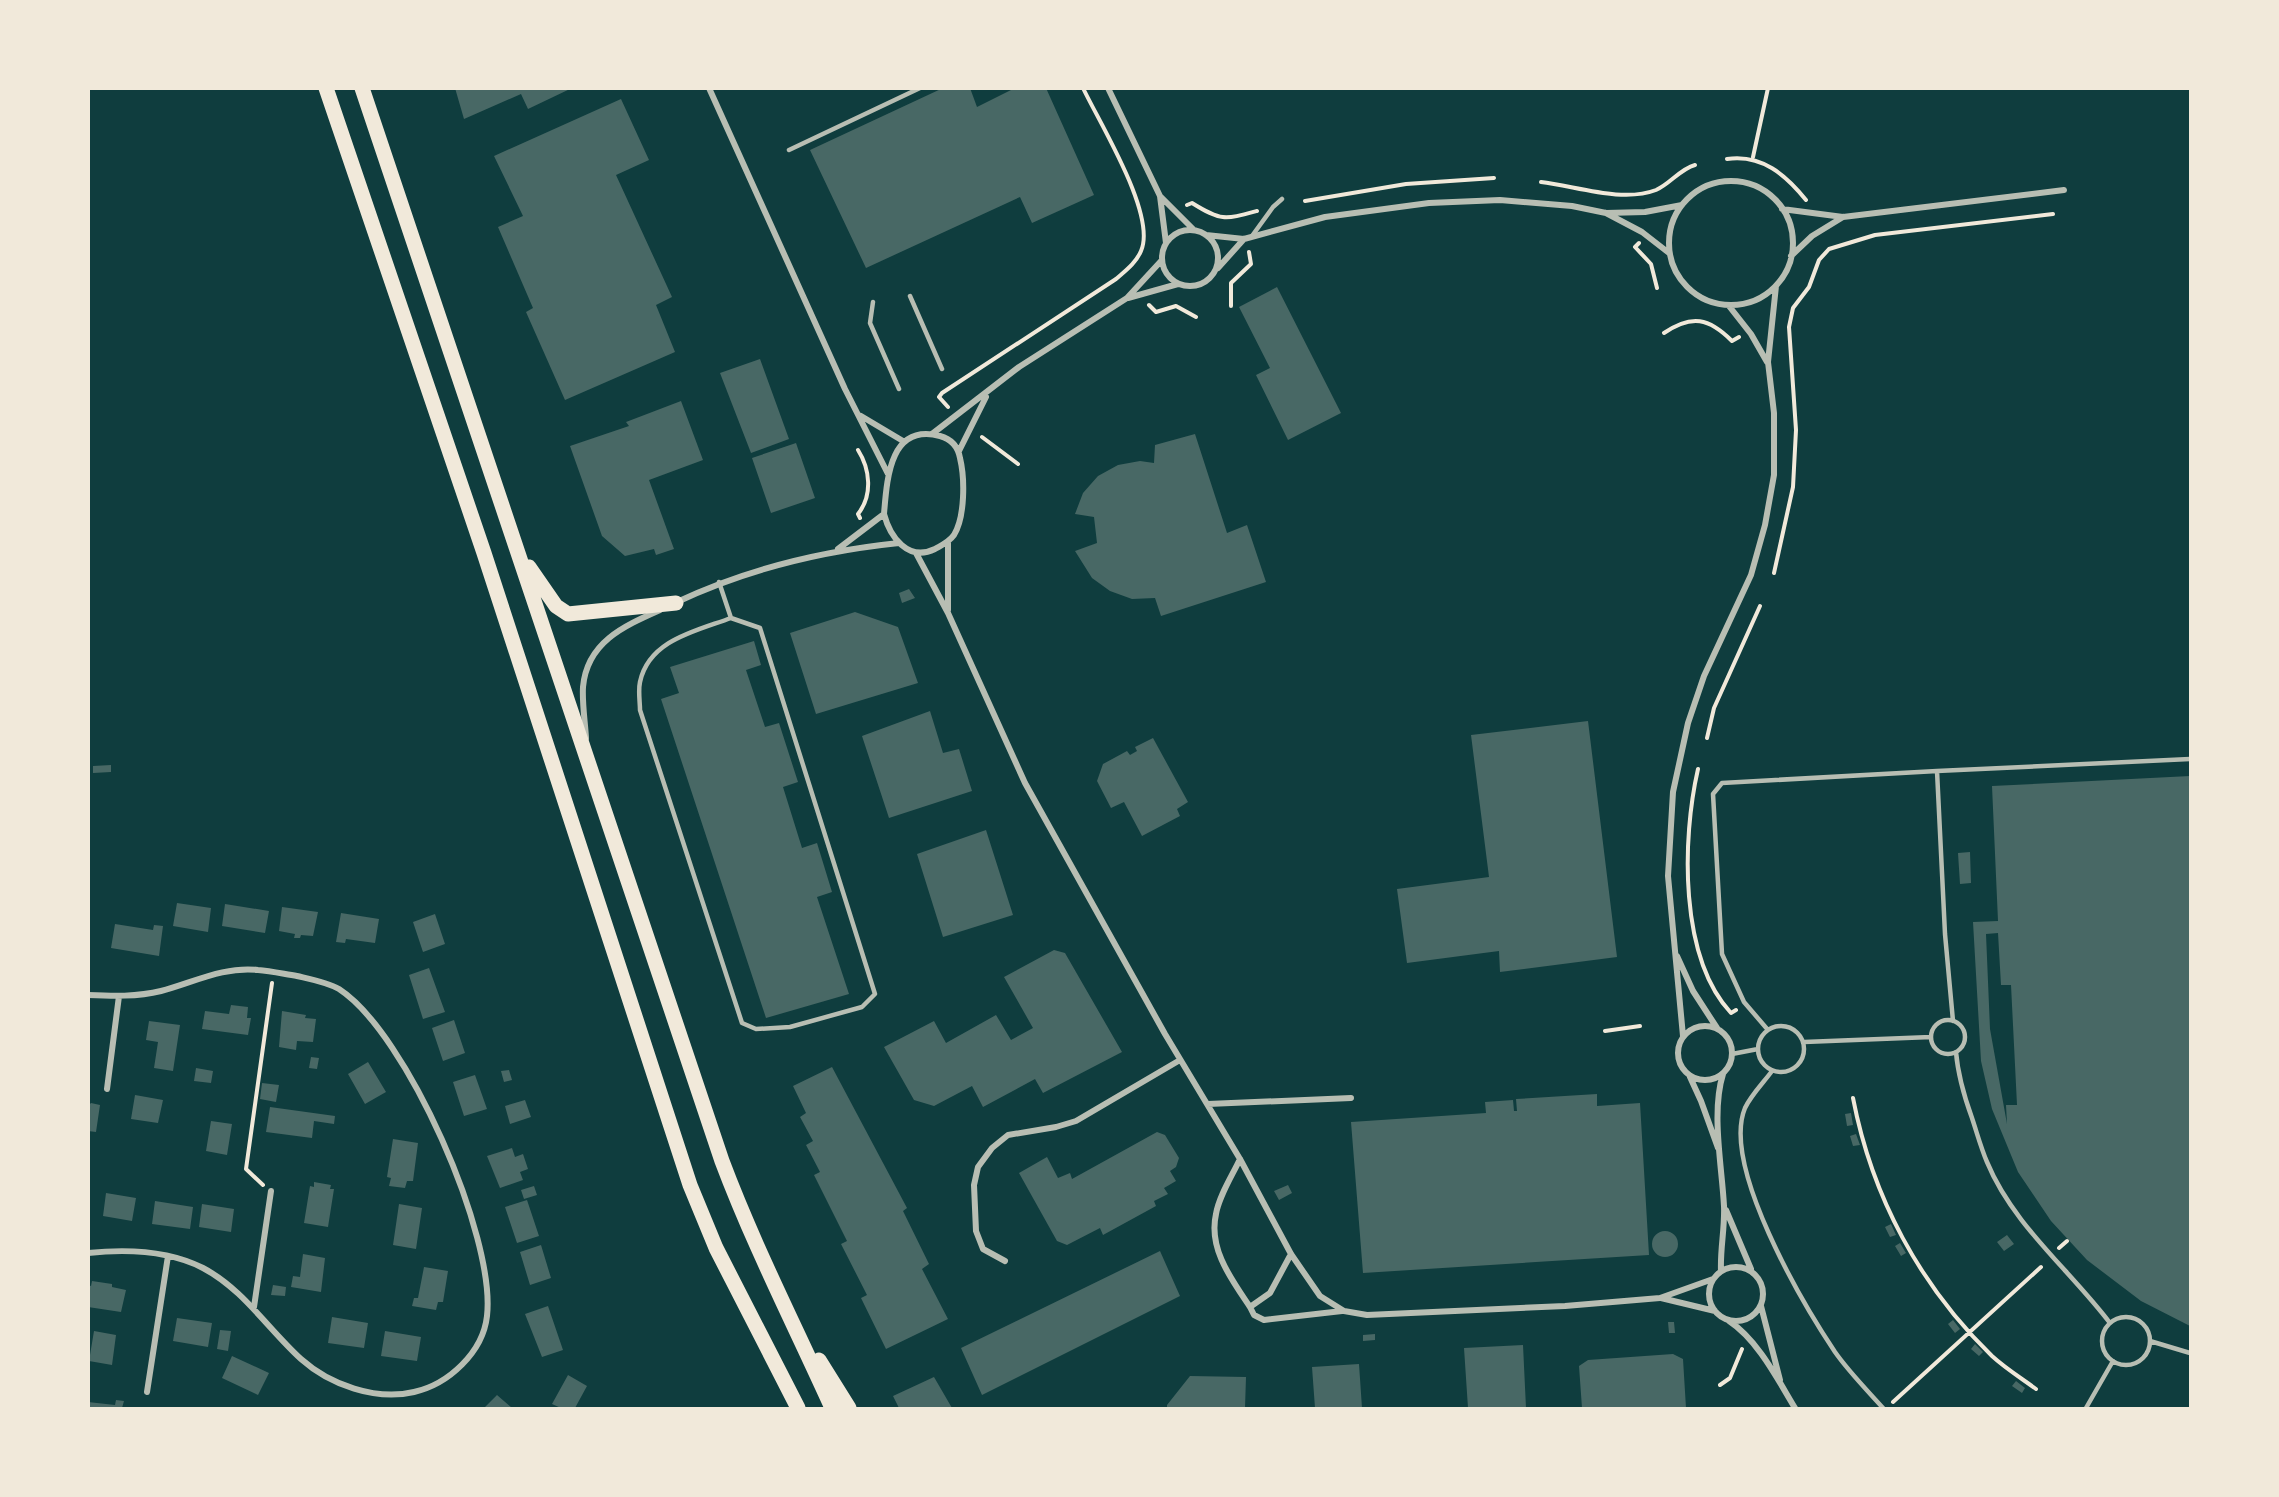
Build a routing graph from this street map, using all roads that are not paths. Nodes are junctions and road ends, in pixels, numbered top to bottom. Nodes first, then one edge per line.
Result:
1 (326, 88) edge
2 (362, 88) edge
3 (710, 88) edge
4 (920, 88) edge
5 (1108, 88) edge
6 (789, 150) dead end
7 (2064, 189) dead end
8 (1160, 196) junction
9 (1282, 199) dead end
10 (1682, 205) junction
11 (1782, 209) junction
12 (1606, 213) junction
13 (1843, 217) junction
14 (1194, 230) junction
15 (1206, 235) junction
16 (1252, 236) junction
17 (1244, 239) junction
18 (1166, 243) junction
19 (1669, 253) junction
20 (1791, 256) junction
21 (1162, 260) junction
22 (1217, 269) junction
23 (1178, 284) junction
24 (1776, 286) junction
25 (910, 296) dead end
26 (1127, 298) junction
27 (873, 302) dead end
28 (1729, 306) junction
29 (1768, 362) junction
30 (942, 369) dead end
31 (899, 389) dead end
32 (987, 394) junction
33 (860, 415) junction
34 (932, 434) junction
35 (903, 441) junction
36 (959, 451) junction
37 (888, 474) junction
38 (884, 514) junction
39 (948, 542) junction
40 (899, 543) junction
41 (517, 548) junction
42 (837, 549) junction
43 (916, 553) junction
44 (719, 582) junction
45 (676, 603) junction
46 (948, 613) junction
47 (731, 618) junction
48 (586, 759) junction
49 (2190, 759) edge
50 (1937, 771) junction
51 (1676, 953) junction
52 (88, 996) edge
53 (119, 996) junction
54 (1953, 1021) junction
55 (1717, 1028) junction
56 (1768, 1030) junction
57 (1683, 1036) junction
58 (1931, 1037) junction
59 (1804, 1042) junction
60 (1758, 1049) junction
61 (1956, 1052) junction
62 (1732, 1054) junction
63 (1180, 1060) junction
64 (1772, 1071) junction
65 (1724, 1074) junction
66 (1689, 1075) junction
67 (107, 1089) dead end
68 (1351, 1098) dead end
69 (1209, 1104) junction
70 (1718, 1149) junction
71 (1240, 1159) junction
72 (271, 1191) road end
73 (1724, 1206) junction
74 (88, 1252) edge
75 (1291, 1254) junction
76 (168, 1256) junction
77 (1005, 1261) dead end
78 (1721, 1271) junction
79 (1753, 1272) junction
80 (1713, 1279) junction
81 (1660, 1298) junction
82 (1761, 1306) junction
83 (254, 1307) junction
84 (1250, 1307) junction
85 (1344, 1311) junction
86 (1716, 1311) junction
87 (791, 1316) junction
88 (1726, 1319) junction
89 (2110, 1323) junction
90 (2150, 1341) junction
91 (2190, 1353) edge
92 (2113, 1361) junction
93 (1781, 1384) junction
94 (147, 1392) dead end
95 (798, 1408) edge
96 (832, 1408) edge
97 (849, 1408) edge
98 (1795, 1408) edge
99 (1883, 1408) edge
100 (2086, 1408) edge

1 - 95 main road
2 - 41 main road
3 - 33 street
4 - 6 lane
5 - 8 street
7 - 13 street
8 - 14 street
8 - 18 street
9 - 16 lane
10 - 11 street
10 - 12 street
10 - 19 street
11 - 13 street
11 - 20 street
12 - 16 street
12 - 19 street
13 - 20 street
14 - 15 street
14 - 18 street
15 - 17 street
15 - 22 street
16 - 17 street
17 - 22 street
18 - 21 street
19 - 28 street
20 - 24 street
21 - 23 street
21 - 26 street
22 - 23 street
23 - 26 street
24 - 28 street
24 - 29 street
25 - 30 lane
26 - 32 street
27 - 31 lane
28 - 29 street
29 - 51 street
32 - 34 street
32 - 36 street
33 - 35 street
33 - 37 street
34 - 35 street
34 - 36 street
35 - 37 street
36 - 39 street
37 - 38 street
38 - 40 street
38 - 42 street
39 - 43 street
39 - 46 street
40 - 42 street
40 - 43 street
41 - 45 main road
41 - 48 main road
42 - 44 street
43 - 46 street
44 - 45 street
44 - 47 lane
45 - 48 street
46 - 63 street
47 - 47 lane
48 - 87 main road
49 - 50 lane
50 - 54 lane
50 - 56 lane
51 - 55 street
51 - 57 street
52 - 53 street
53 - 67 street
53 - 83 street
54 - 58 lane
54 - 61 lane
55 - 57 street
55 - 62 street
56 - 59 lane
56 - 60 lane
57 - 66 street
58 - 59 lane
58 - 61 lane
59 - 64 lane
60 - 62 lane
60 - 64 lane
61 - 89 lane
62 - 65 street
63 - 69 street
63 - 77 street
64 - 99 lane
65 - 66 street
65 - 70 street
66 - 70 street
68 - 69 street
69 - 71 street
70 - 73 street
71 - 75 street
71 - 84 street
72 - 83 street
73 - 78 street
73 - 79 street
74 - 76 street
75 - 84 street
75 - 85 street
76 - 83 street
76 - 94 street
78 - 79 street
78 - 80 street
79 - 82 street
80 - 81 street
80 - 86 street
81 - 85 street
81 - 86 street
82 - 88 street
82 - 93 street
84 - 85 street
86 - 88 street
87 - 96 main road
87 - 97 main road
88 - 93 street
89 - 90 lane
89 - 92 lane
90 - 91 lane
90 - 92 lane
92 - 100 lane
93 - 98 street

